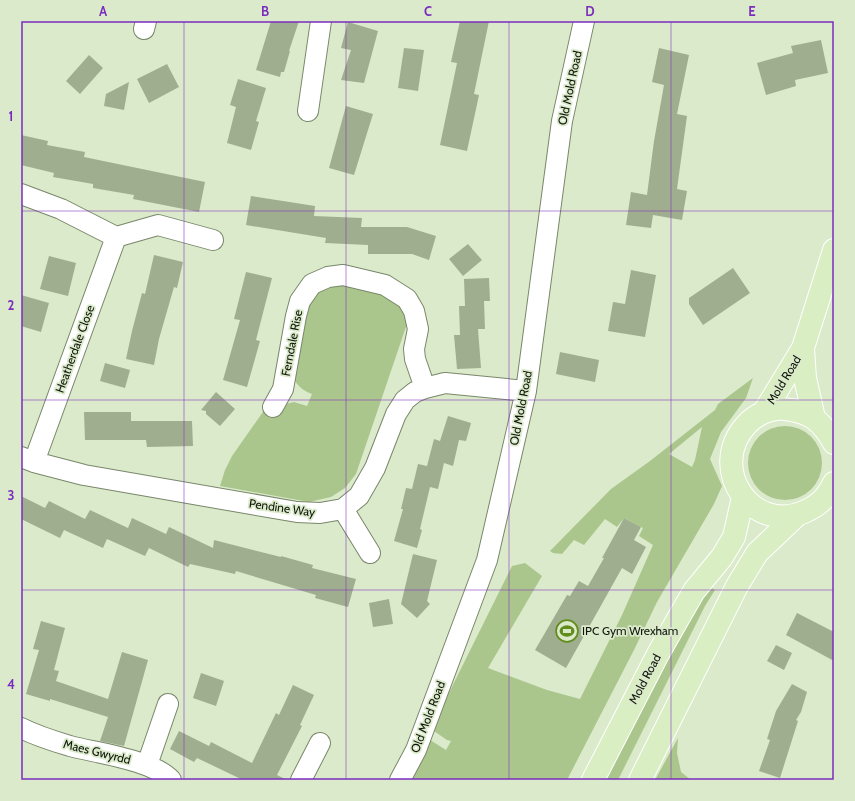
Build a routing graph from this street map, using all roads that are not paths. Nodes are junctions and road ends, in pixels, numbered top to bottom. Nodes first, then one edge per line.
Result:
1 (321, 21) edge
2 (584, 21) edge
3 (308, 111) dead end
4 (21, 194) edge
5 (116, 237) junction
6 (213, 240) dead end
7 (834, 250) edge
8 (803, 348) junction
9 (425, 388) junction
10 (526, 392) junction
11 (273, 407) dead end
12 (764, 412) junction
13 (814, 418) junction
14 (834, 443) edge
15 (27, 459) edge
16 (834, 482) edge
17 (743, 497) junction
18 (343, 509) junction
19 (798, 514) junction
20 (370, 553) dead end
21 (168, 704) dead end
22 (21, 728) edge
23 (319, 757) dead end
24 (147, 765) junction
25 (171, 780) edge
26 (301, 780) edge
27 (400, 780) edge
28 (593, 780) edge
29 (640, 780) edge

1 - 3 street
2 - 10 street, Old Mold Road
4 - 5 street
5 - 6 street
5 - 15 street, Heatherdale Close
7 - 8 main road, Mold Road
8 - 12 main road, Mold Road
8 - 13 main road, Mold Road
9 - 10 street, Pendine Way
9 - 11 street, Ferndale Rise
9 - 18 street, Pendine Way
10 - 27 street, Old Mold Road
12 - 13 main road
12 - 17 main road
13 - 14 main road
15 - 18 street, Pendine Way
16 - 19 main road
17 - 19 main road
17 - 28 main road, Mold Road
18 - 20 street
19 - 29 main road
21 - 24 street
22 - 24 street, Maes Gwyrdd
23 - 26 street
24 - 25 street, Maes Gwyrdd

